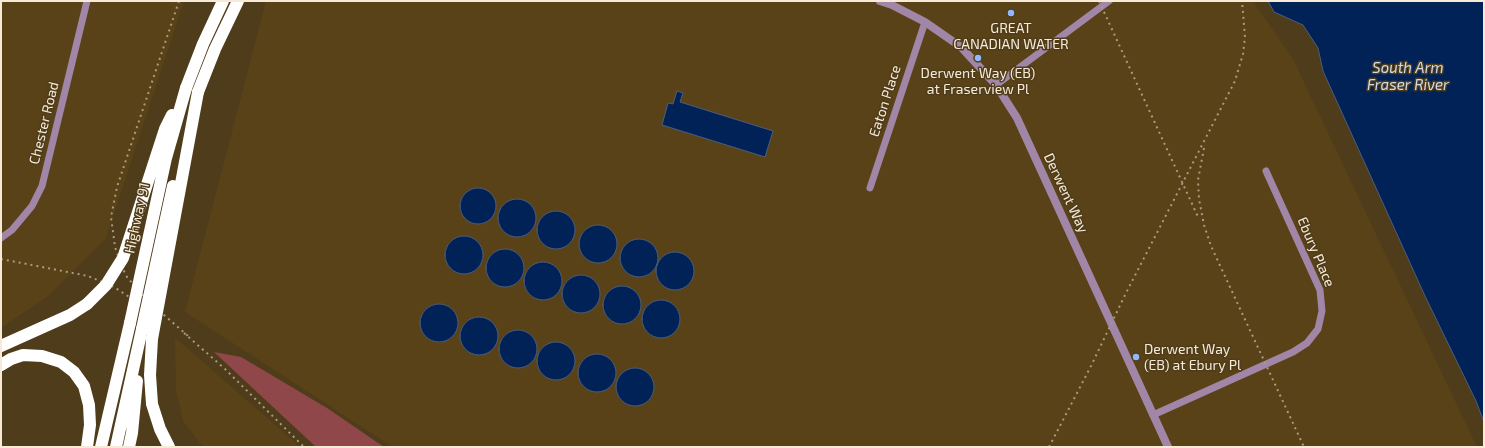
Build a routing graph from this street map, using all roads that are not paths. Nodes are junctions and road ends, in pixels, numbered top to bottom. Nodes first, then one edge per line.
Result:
1 (87, 1) edge
2 (223, 1) edge
3 (238, 1) edge
4 (880, 1) edge
5 (1109, 1) edge
6 (925, 22) junction
7 (996, 85) junction
8 (186, 88) junction
9 (198, 92) junction
10 (1266, 170) dead end
11 (870, 188) dead end
12 (1, 238) edge
13 (142, 329) junction
14 (1, 346) edge
15 (1, 365) edge
16 (1153, 415) junction
17 (168, 446) edge
18 (87, 447) edge
19 (101, 447) edge
20 (116, 447) edge
21 (129, 447) edge
22 (1168, 447) edge

1 - 12 street, Chester Road
2 - 8 highway, Highway 91
3 - 9 highway
4 - 6 street, Derwent Way
5 - 7 street
6 - 7 street, Derwent Way
6 - 11 street, Eaton Place
7 - 16 street, Derwent Way
8 - 14 highway, bridge
8 - 19 highway, Highway 91, bridge
9 - 13 highway, bridge
9 - 17 highway, bridge
10 - 16 street, Ebury Place
13 - 20 highway
13 - 21 highway
15 - 18 highway
16 - 22 street, Derwent Way

